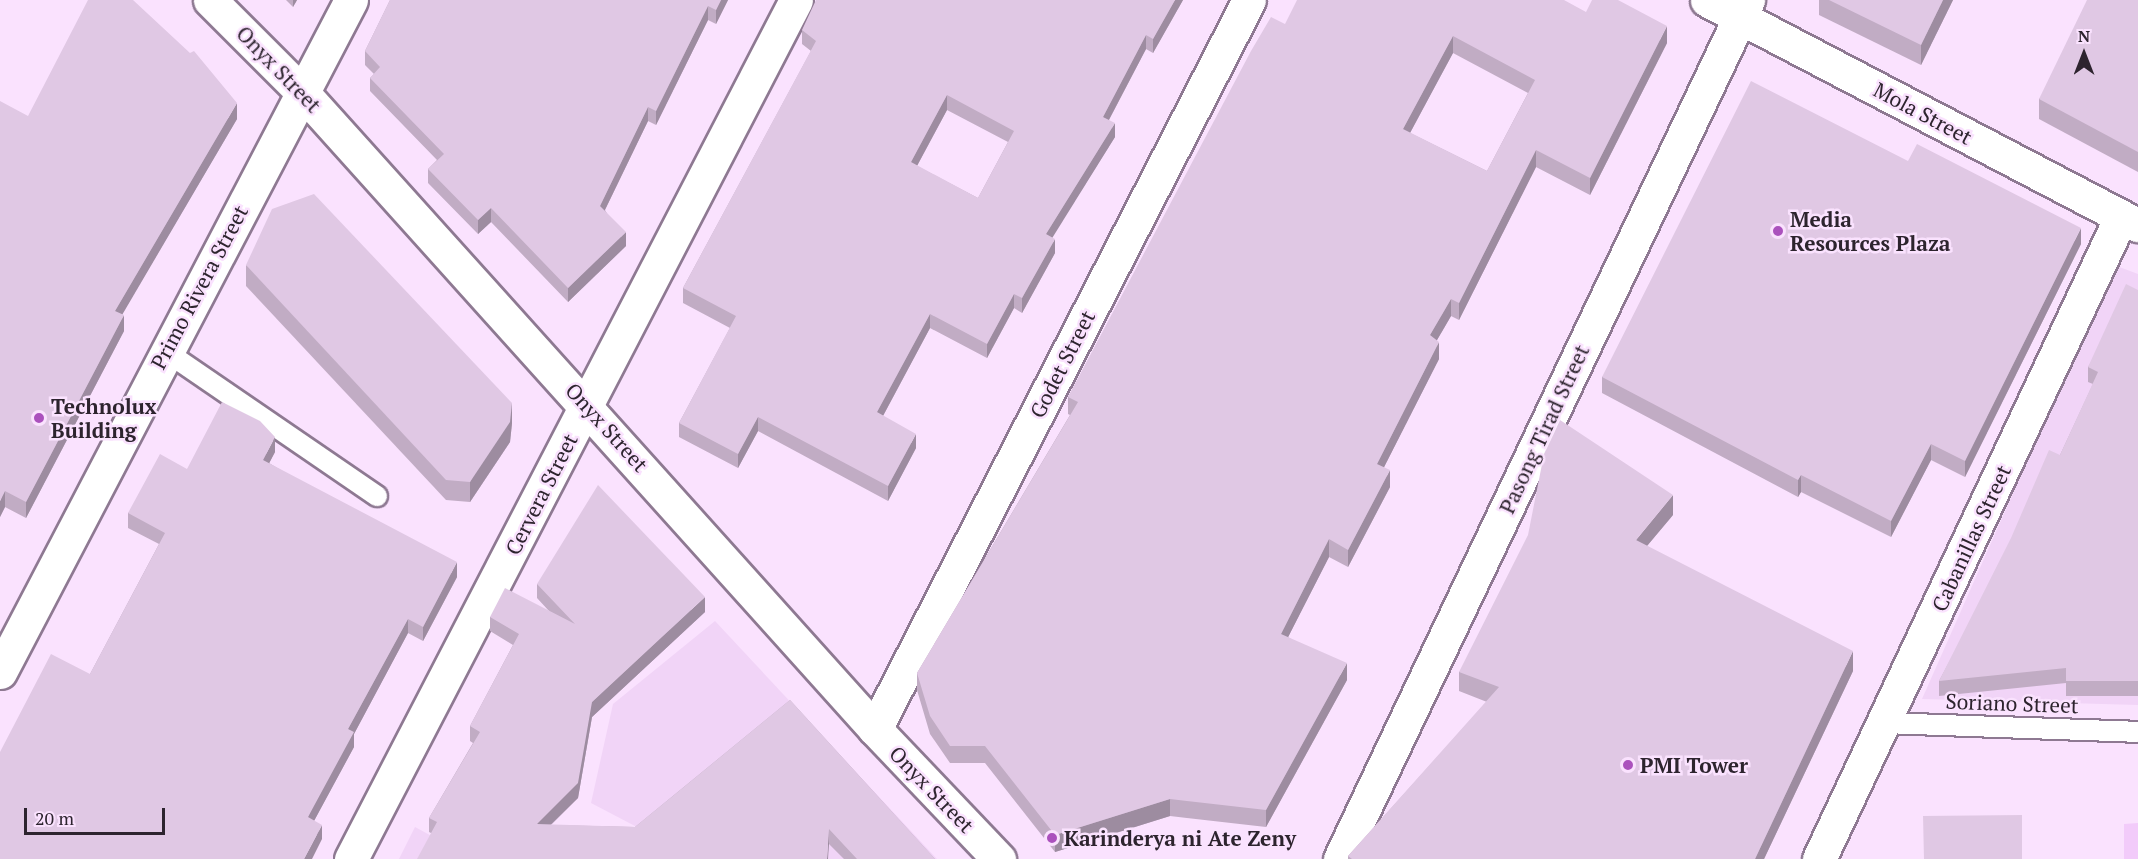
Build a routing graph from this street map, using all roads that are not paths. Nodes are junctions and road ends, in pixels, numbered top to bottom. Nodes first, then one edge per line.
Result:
1 (210, 0) edge
2 (351, 0) edge
3 (796, 0) edge
4 (1249, 0) edge
5 (1707, 0) edge
6 (1744, 8) edge
7 (302, 92) junction
8 (2130, 221) edge
9 (165, 351) junction
10 (588, 404) junction
11 (377, 496) dead end
12 (0, 672) edge
13 (1884, 723) junction
14 (875, 729) junction
15 (2138, 732) edge
16 (351, 859) edge
17 (999, 859) edge
18 (1340, 859) edge
19 (1819, 859) edge

1 - 7 street, Onyx Street
2 - 7 street, Primo Rivera Street
3 - 10 street, Cervera Street
4 - 14 street, Godet Street
5 - 6 street, Mola Street
6 - 8 street, Mola Street
6 - 18 street, Pasong Tirad Street
7 - 9 street, Primo Rivera Street
7 - 10 street, Onyx Street
8 - 13 street, Cabanillas Street
9 - 11 lane
9 - 12 street, Primo Rivera Street
10 - 14 street, Onyx Street
10 - 16 street, Cervera Street
13 - 15 lane, Soriano Street
13 - 19 street, Cabanillas Street
14 - 17 street, Onyx Street

